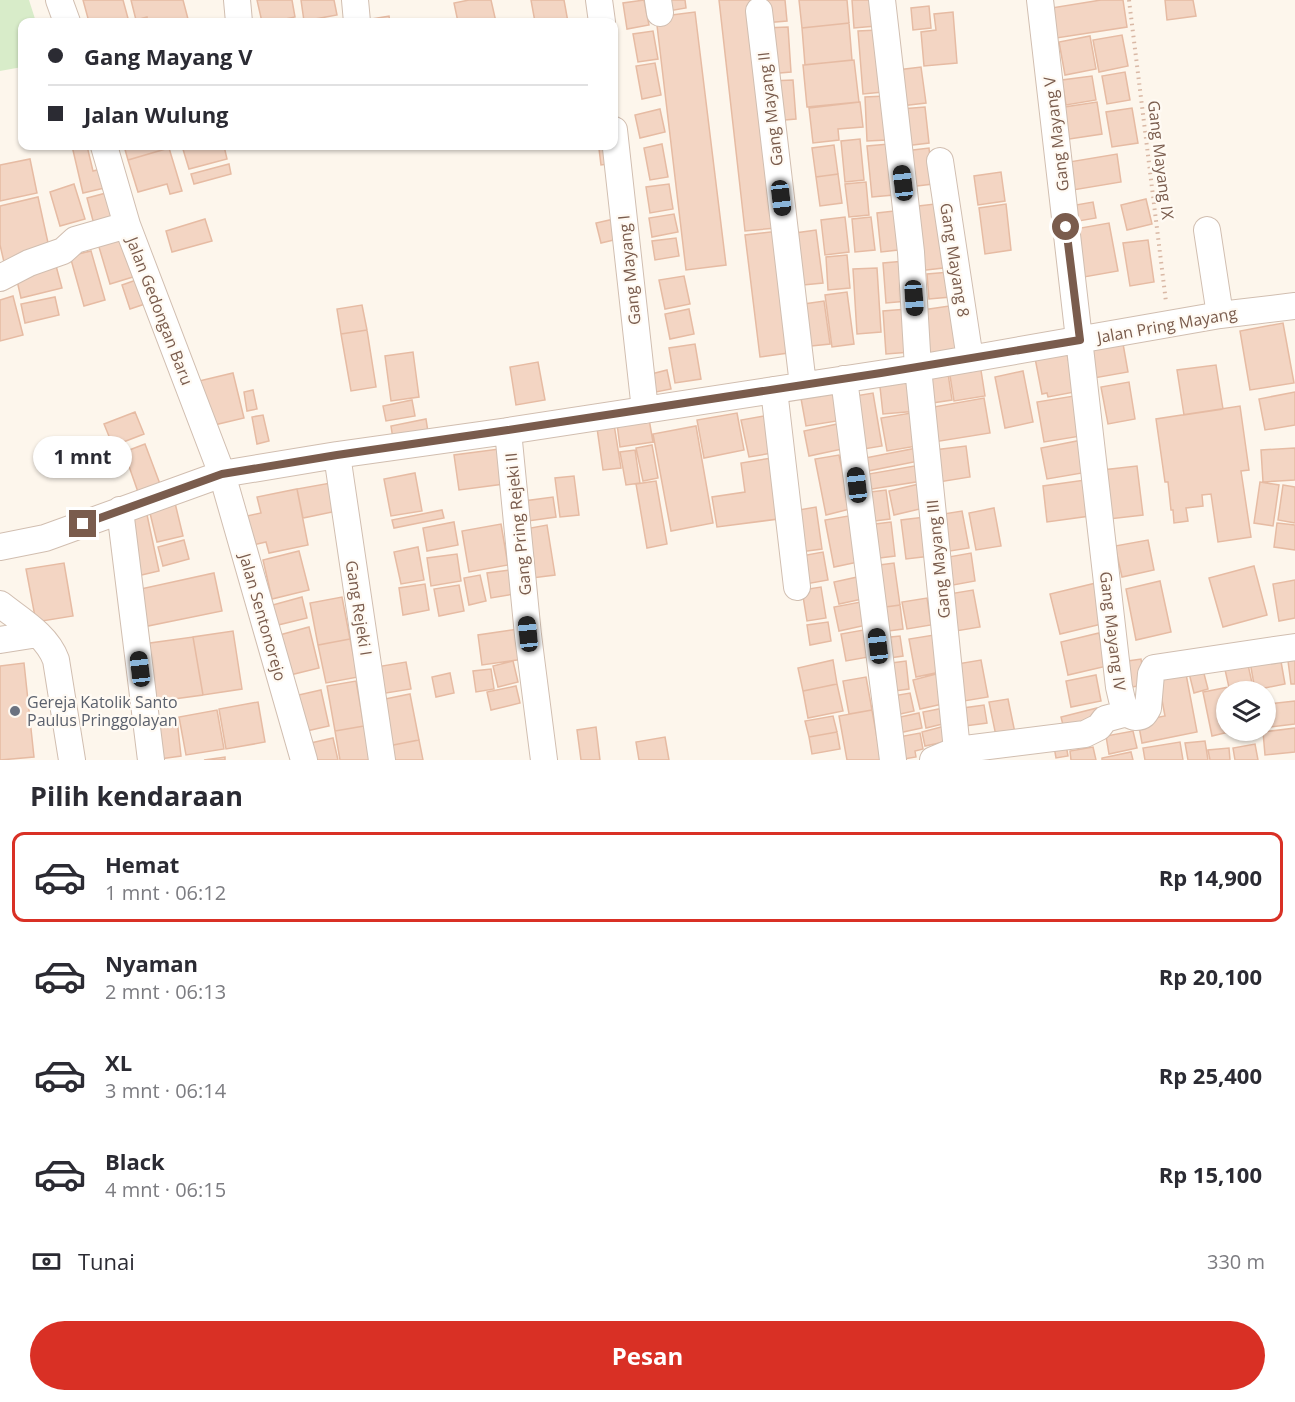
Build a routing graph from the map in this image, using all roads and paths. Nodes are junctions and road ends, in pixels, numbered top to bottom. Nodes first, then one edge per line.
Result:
1 (59, 0) edge
2 (237, 0) edge
3 (355, 0) edge
4 (599, 0) edge
5 (882, 0) edge
6 (1040, 0) edge
7 (1129, 0) edge
8 (759, 11) dead end
9 (66, 18) edge
10 (239, 18) edge
11 (357, 18) edge
12 (601, 18) edge
13 (105, 150) edge
14 (616, 150) edge
15 (940, 161) dead end
16 (127, 225) junction
17 (1208, 230) dead end
18 (0, 278) edge
19 (1295, 306) edge
20 (1220, 315) junction
21 (1168, 324) junction
22 (1080, 340) junction
23 (970, 359) junction
24 (918, 368) junction
25 (844, 379) junction
26 (802, 385) junction
27 (774, 390) junction
28 (645, 410) junction
29 (508, 430) junction
30 (337, 455) junction
31 (222, 474) junction
32 (120, 510) junction
33 (0, 547) edge
34 (797, 587) dead end
35 (0, 604) edge
36 (38, 634) junction
37 (0, 640) edge
38 (1295, 647) edge
39 (1127, 713) junction
40 (957, 750) junction
41 (1024, 751) edge
42 (72, 760) edge
43 (151, 760) edge
44 (304, 760) edge
45 (382, 760) edge
46 (544, 760) edge
47 (892, 760) edge
48 (933, 760) edge

1 - 9 street
2 - 10 street
3 - 11 street
4 - 12 street
5 - 24 street, Gang Mayang III
6 - 22 street, Gang Mayang V
7 - 21 path, Gang Mayang IX
8 - 26 street, Gang Mayang II
13 - 16 street, Jalan Gedongan Baru
14 - 28 street, Gang Mayang I
15 - 23 street, Gang Mayang 8
16 - 18 street
16 - 31 street, Jalan Gedongan Baru
17 - 20 street
19 - 20 street, Jalan Pring Mayang
20 - 21 street, Jalan Pring Mayang
21 - 22 street, Jalan Pring Mayang
22 - 23 street, Jalan Pring Mayang
22 - 39 street, Gang Mayang IV
23 - 24 street, Jalan Pring Mayang
24 - 25 street, Jalan Pring Mayang
24 - 40 street, Gang Mayang III
25 - 26 street, Jalan Pring Mayang
25 - 47 street
26 - 27 street, Jalan Pring Mayang
27 - 28 street, Jalan Pring Mayang
27 - 34 street
28 - 29 street, Jalan Pring Mayang
29 - 30 street, Jalan Pring Mayang
29 - 46 street, Gang Pring Rejeki II
30 - 31 street, Jalan Pring Mayang
30 - 45 street, Gang Rejeki I
31 - 32 street, Jalan Pring Mayang
31 - 44 street, Jalan Sentonorejo
32 - 33 street, Jalan Pring Mayang
32 - 43 street
35 - 36 street
36 - 37 street
36 - 42 street
38 - 39 street, Gang Mayang IV
39 - 41 street
40 - 41 street
40 - 48 street

